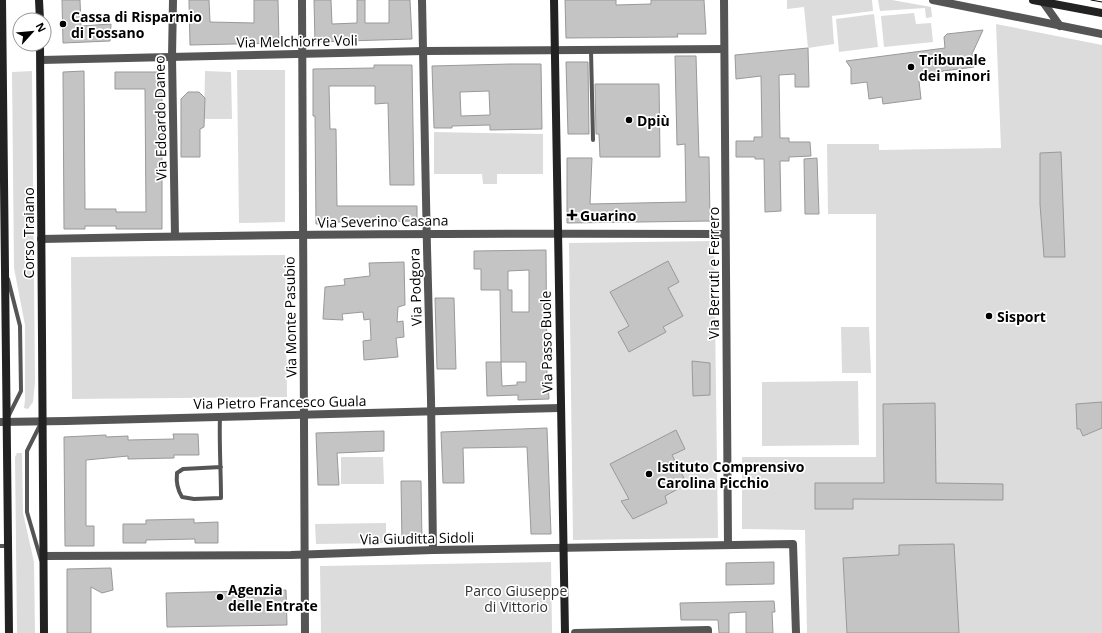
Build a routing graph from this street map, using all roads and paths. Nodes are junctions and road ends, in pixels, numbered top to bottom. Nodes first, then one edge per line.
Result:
1 (2, 0) edge
2 (39, 0) edge
3 (173, 0) edge
4 (302, 0) edge
5 (422, 0) edge
6 (554, 0) edge
7 (724, 0) edge
8 (933, 0) edge
9 (1033, 0) edge
10 (1043, 2) junction
11 (40, 12) edge
12 (1102, 13) edge
13 (1060, 26) junction
14 (1102, 34) edge
15 (724, 49) junction
16 (554, 50) junction
17 (592, 50) junction
18 (424, 51) junction
19 (40, 52) edge
20 (302, 54) junction
21 (172, 56) junction
22 (41, 60) junction
23 (593, 140) dead end
24 (426, 233) junction
25 (557, 233) junction
26 (725, 234) junction
27 (302, 235) junction
28 (175, 236) junction
29 (41, 239) junction
30 (4, 267) junction
31 (560, 408) junction
32 (431, 412) junction
33 (304, 415) junction
34 (220, 416) junction
35 (3, 422) edge
36 (42, 422) junction
37 (221, 467) junction
38 (728, 545) junction
39 (4, 546) edge
40 (563, 549) junction
41 (433, 550) junction
42 (306, 554) junction
43 (43, 556) junction
44 (43, 566) junction
45 (8, 633) edge
46 (44, 633) edge
47 (305, 633) edge
48 (565, 633) edge
49 (575, 633) edge
50 (708, 633) edge
51 (796, 633) edge

1 - 30 main road, Corso Traiano
2 - 11 main road
3 - 21 street, Via Edoardo Daneo
4 - 20 street, Via Monte Pasubio
5 - 18 street, Via Podgora
6 - 16 main road, Via Passo Buole
7 - 15 street, Via Berruti e Ferrero
8 - 13 street
9 - 10 main road
10 - 12 main road
10 - 13 street
13 - 14 street
15 - 17 street
15 - 26 street, Via Berruti e Ferrero
16 - 17 street
16 - 18 street, Via Melchiorre Voli
16 - 25 main road, Via Passo Buole
17 - 23 lane
18 - 20 street, Via Melchiorre Voli
18 - 24 street, Via Podgora
19 - 22 main road, Corso Traiano
20 - 21 street, Via Melchiorre Voli
20 - 27 street, Via Monte Pasubio
21 - 22 street, Via Melchiorre Voli
21 - 28 street, Via Edoardo Daneo
22 - 29 main road, Corso Traiano
24 - 25 street, Via Severino Casana
24 - 27 street, Via Severino Casana
24 - 32 street, Via Podgora
25 - 26 street, Via Severino Casana
25 - 31 main road, Via Passo Buole
26 - 38 street, Via Berruti e Ferrero
27 - 28 street, Via Severino Casana
27 - 33 street, Via Monte Pasubio
28 - 29 street, Via Severino Casana
29 - 36 main road, Corso Traiano
30 - 35 main road, Corso Traiano
30 - 35 lane, Corso Traiano
31 - 32 street, Via Pietro Francesco Guala
31 - 40 main road, Via Passo Buole
32 - 33 street, Via Pietro Francesco Guala
32 - 41 street, Via Podgora
33 - 34 street, Via Pietro Francesco Guala
33 - 42 street, Via Monte Pasubio
34 - 36 street, Via Pietro Francesco Guala
34 - 37 lane
35 - 36 street, Via Pietro Francesco Guala
35 - 39 main road, Corso Traiano
36 - 43 main road, Corso Traiano
36 - 44 lane, Corso Traiano
37 - 37 lane
38 - 40 street, Via Giuditta Sidoli
38 - 51 street, Via Giuditta Sidoli
39 - 45 main road, Corso Traiano
40 - 41 street, Via Giuditta Sidoli
40 - 48 main road, Via Passo Buole
41 - 42 street, Via Giuditta Sidoli
42 - 43 street, Via Giuditta Sidoli
42 - 47 street, Via Monte Pasubio
43 - 44 main road, Corso Traiano
44 - 46 main road, Corso Traiano
49 - 50 street

